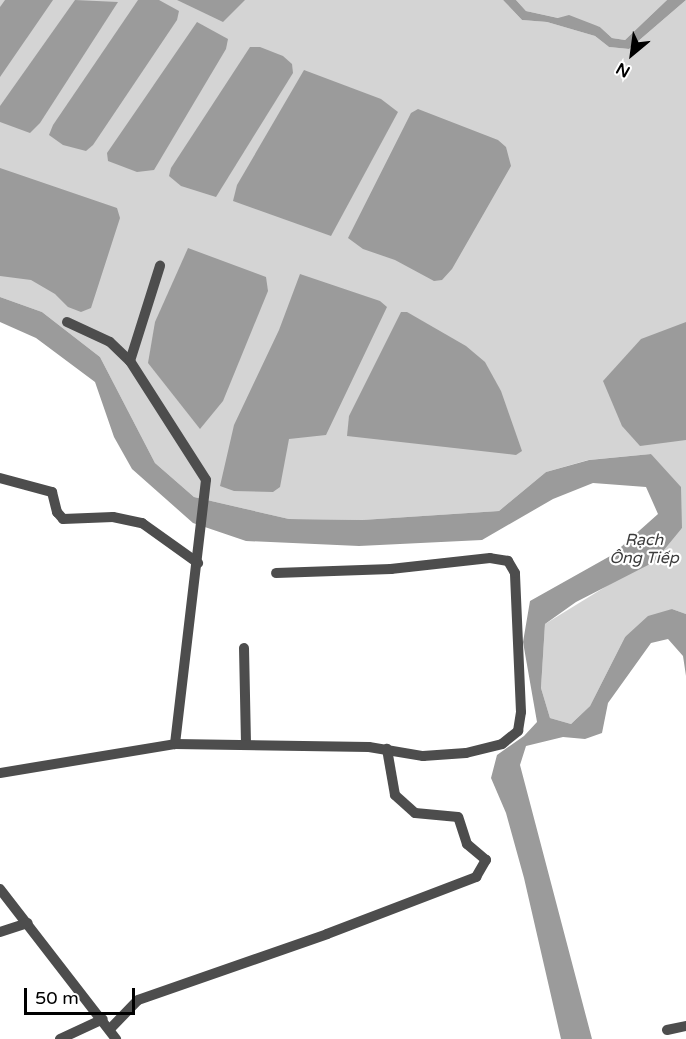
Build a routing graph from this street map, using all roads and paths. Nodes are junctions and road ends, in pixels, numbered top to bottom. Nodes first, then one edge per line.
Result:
1 (160, 267) dead end
2 (67, 322) dead end
3 (130, 361) junction
4 (0, 478) edge
5 (198, 563) junction
6 (276, 573) dead end
7 (244, 648) dead end
8 (175, 744) junction
9 (246, 745) junction
10 (387, 749) junction
11 (0, 773) edge
12 (0, 890) edge
13 (28, 923) junction
14 (0, 932) edge
15 (103, 1019) junction
16 (686, 1026) edge
17 (667, 1030) dead end
18 (113, 1034) edge
19 (60, 1039) edge

1 - 3 street
2 - 3 street
3 - 5 street
4 - 5 street
5 - 8 street
6 - 10 street
7 - 9 street
8 - 9 street
8 - 11 street
9 - 10 street
10 - 18 street
12 - 13 street
13 - 14 street
13 - 15 street
15 - 18 street
15 - 19 street
16 - 17 street

